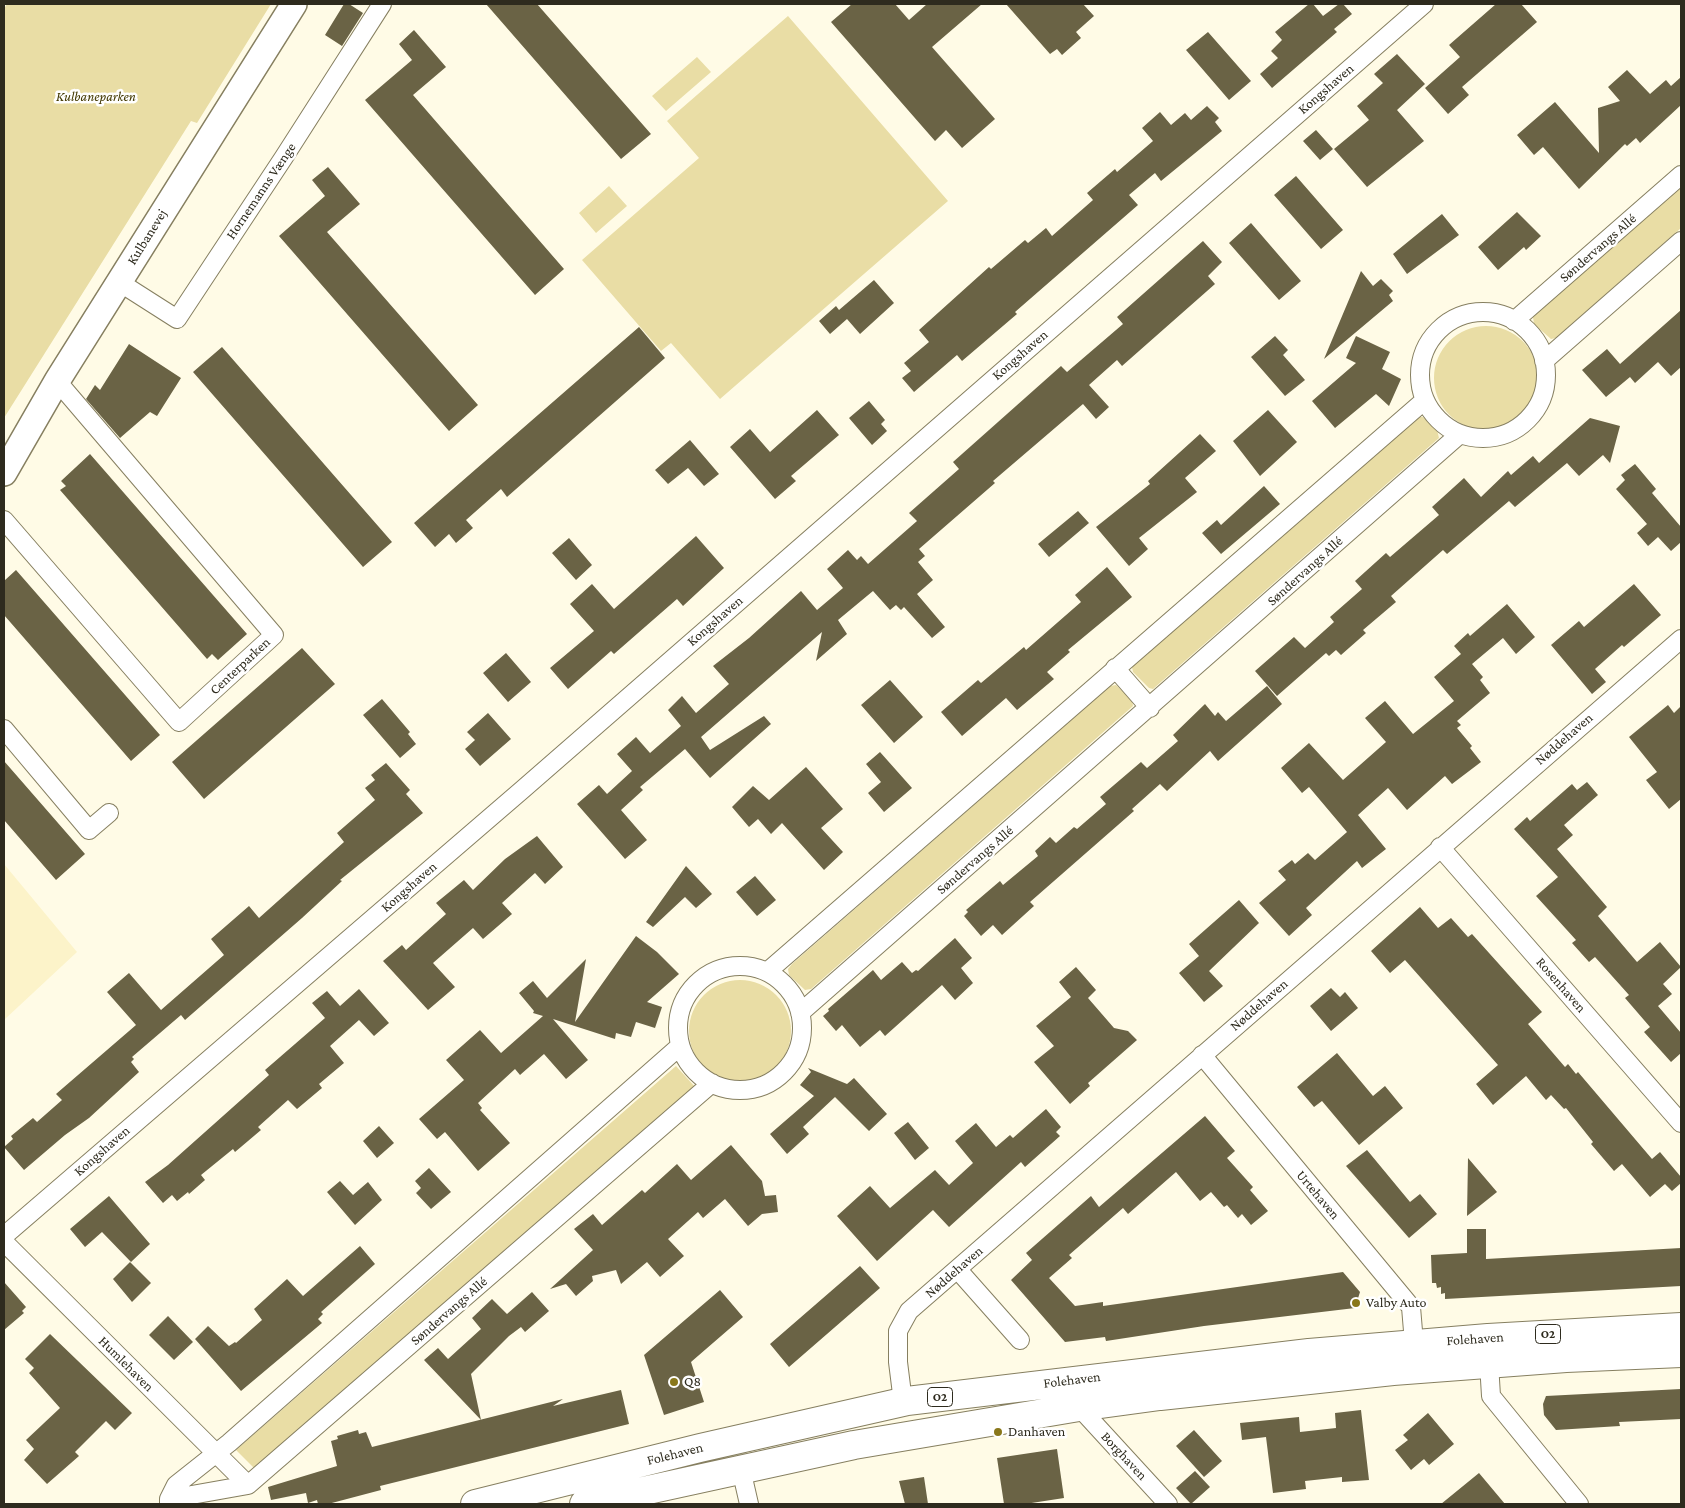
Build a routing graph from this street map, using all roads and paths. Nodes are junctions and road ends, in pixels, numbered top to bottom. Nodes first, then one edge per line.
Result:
1 (294, 4) edge
2 (382, 4) edge
3 (1424, 4) edge
4 (1681, 175) edge
5 (1681, 241) edge
6 (119, 282) junction
7 (1514, 320) junction
8 (1544, 361) junction
9 (57, 381) junction
10 (1425, 400) junction
11 (1460, 434) junction
12 (4, 473) edge
13 (4, 520) edge
14 (1681, 639) edge
15 (1115, 668) junction
16 (1150, 708) junction
17 (4, 729) edge
18 (109, 813) dead end
19 (1440, 846) junction
20 (767, 972) junction
21 (800, 1013) junction
22 (680, 1046) junction
23 (1202, 1055) junction
24 (712, 1083) junction
25 (1681, 1123) edge
26 (4, 1236) edge
27 (4, 1242) edge
28 (958, 1270) junction
29 (1681, 1328) edge
30 (1020, 1340) dead end
31 (1414, 1343) junction
32 (1681, 1353) edge
33 (1488, 1363) junction
34 (903, 1402) junction
35 (1079, 1407) junction
36 (217, 1453) junction
37 (741, 1469) junction
38 (248, 1485) junction
39 (169, 1501) edge
40 (474, 1504) edge
41 (584, 1504) edge
42 (749, 1504) edge
43 (1168, 1504) edge
44 (1579, 1504) edge

1 - 6 street, Kulbanevej
2 - 6 street, Hornemanns Vænge
3 - 26 street, Kongshaven
4 - 7 street, Søndervangs Allé
5 - 8 street
6 - 9 street, Kulbanevej
7 - 8 street
7 - 10 street
8 - 11 street
9 - 12 street, Kulbanevej
9 - 13 street, Centerparken
10 - 11 street
10 - 15 street
11 - 16 street, Søndervangs Allé
14 - 19 street, Nøddehaven
15 - 16 street
15 - 20 street
16 - 21 street, Søndervangs Allé
17 - 18 street
19 - 23 street, Nøddehaven
19 - 25 street, Rosenhaven
20 - 21 street
20 - 22 street
21 - 24 street
22 - 24 street
22 - 36 street
23 - 28 street, Nøddehaven
23 - 31 street, Urtehaven
24 - 38 street, Søndervangs Allé
27 - 36 street, Humlehaven
28 - 30 street
28 - 34 street, Nøddehaven
29 - 31 main road, Folehaven / O2
31 - 34 main road, Folehaven / O2
32 - 33 main road, Folehaven / O2
33 - 35 main road, Folehaven / O2
33 - 44 street
34 - 40 main road, Folehaven / O2
35 - 37 main road, Folehaven / O2
35 - 43 street, Borghaven
36 - 38 street, Humlehaven
36 - 39 street
37 - 41 main road, Folehaven / O2
37 - 42 street
38 - 39 street

